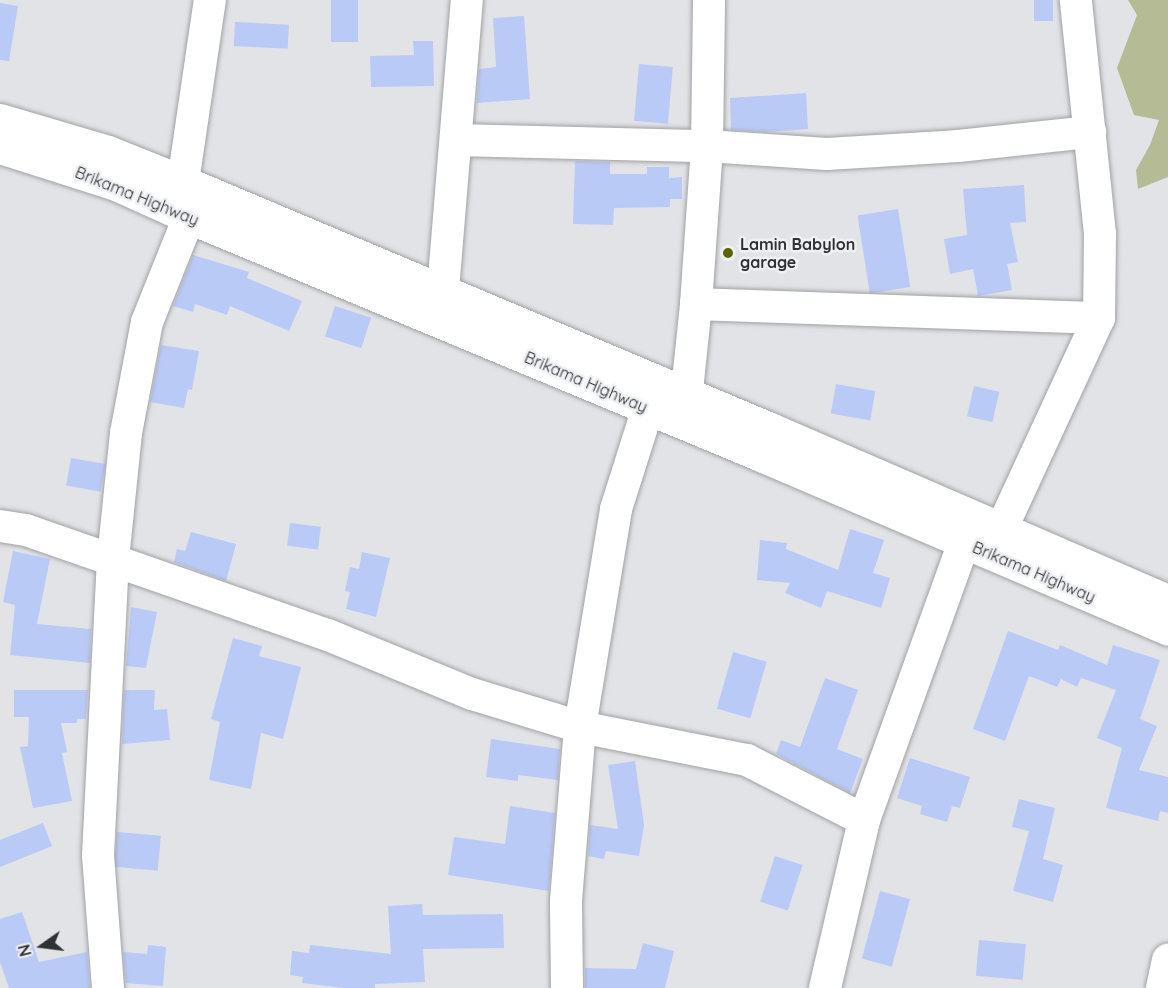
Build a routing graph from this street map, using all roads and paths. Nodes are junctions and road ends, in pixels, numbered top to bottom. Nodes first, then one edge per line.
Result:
1 (210, 0) edge
2 (467, 0) edge
3 (710, 0) edge
4 (1076, 0) edge
5 (0, 120) edge
6 (1090, 132) junction
7 (456, 140) junction
8 (706, 146) junction
9 (0, 147) edge
10 (183, 182) junction
11 (189, 217) junction
12 (443, 290) junction
13 (696, 304) junction
14 (1099, 318) junction
15 (648, 408) junction
16 (685, 408) junction
17 (766, 442) junction
18 (0, 526) edge
19 (1001, 530) junction
20 (964, 542) junction
21 (113, 559) junction
22 (1168, 601) edge
23 (1168, 629) edge
24 (580, 727) junction
25 (864, 820) junction
26 (1168, 960) edge
27 (108, 988) edge
28 (567, 988) edge
29 (825, 988) edge
30 (1162, 988) edge

1 - 10 street
2 - 7 street
3 - 8 street
4 - 6 street
5 - 10 highway, Brikama Highway
6 - 8 street
6 - 14 street
7 - 8 street
7 - 12 street
8 - 13 street
9 - 11 highway, Brikama Highway
10 - 12 highway, Brikama Highway
11 - 15 highway, Brikama Highway
11 - 21 street
12 - 16 highway, Brikama Highway
13 - 14 street
13 - 16 street
14 - 19 street
15 - 16 highway, Brikama Highway
15 - 24 street
16 - 17 highway, Brikama Highway
17 - 19 highway, Brikama Highway
17 - 20 highway, Brikama Highway
18 - 21 street
19 - 22 highway, Brikama Highway
20 - 23 highway, Brikama Highway
20 - 25 street
21 - 24 street
21 - 27 street
24 - 25 street
24 - 28 street
25 - 29 street
26 - 30 street

